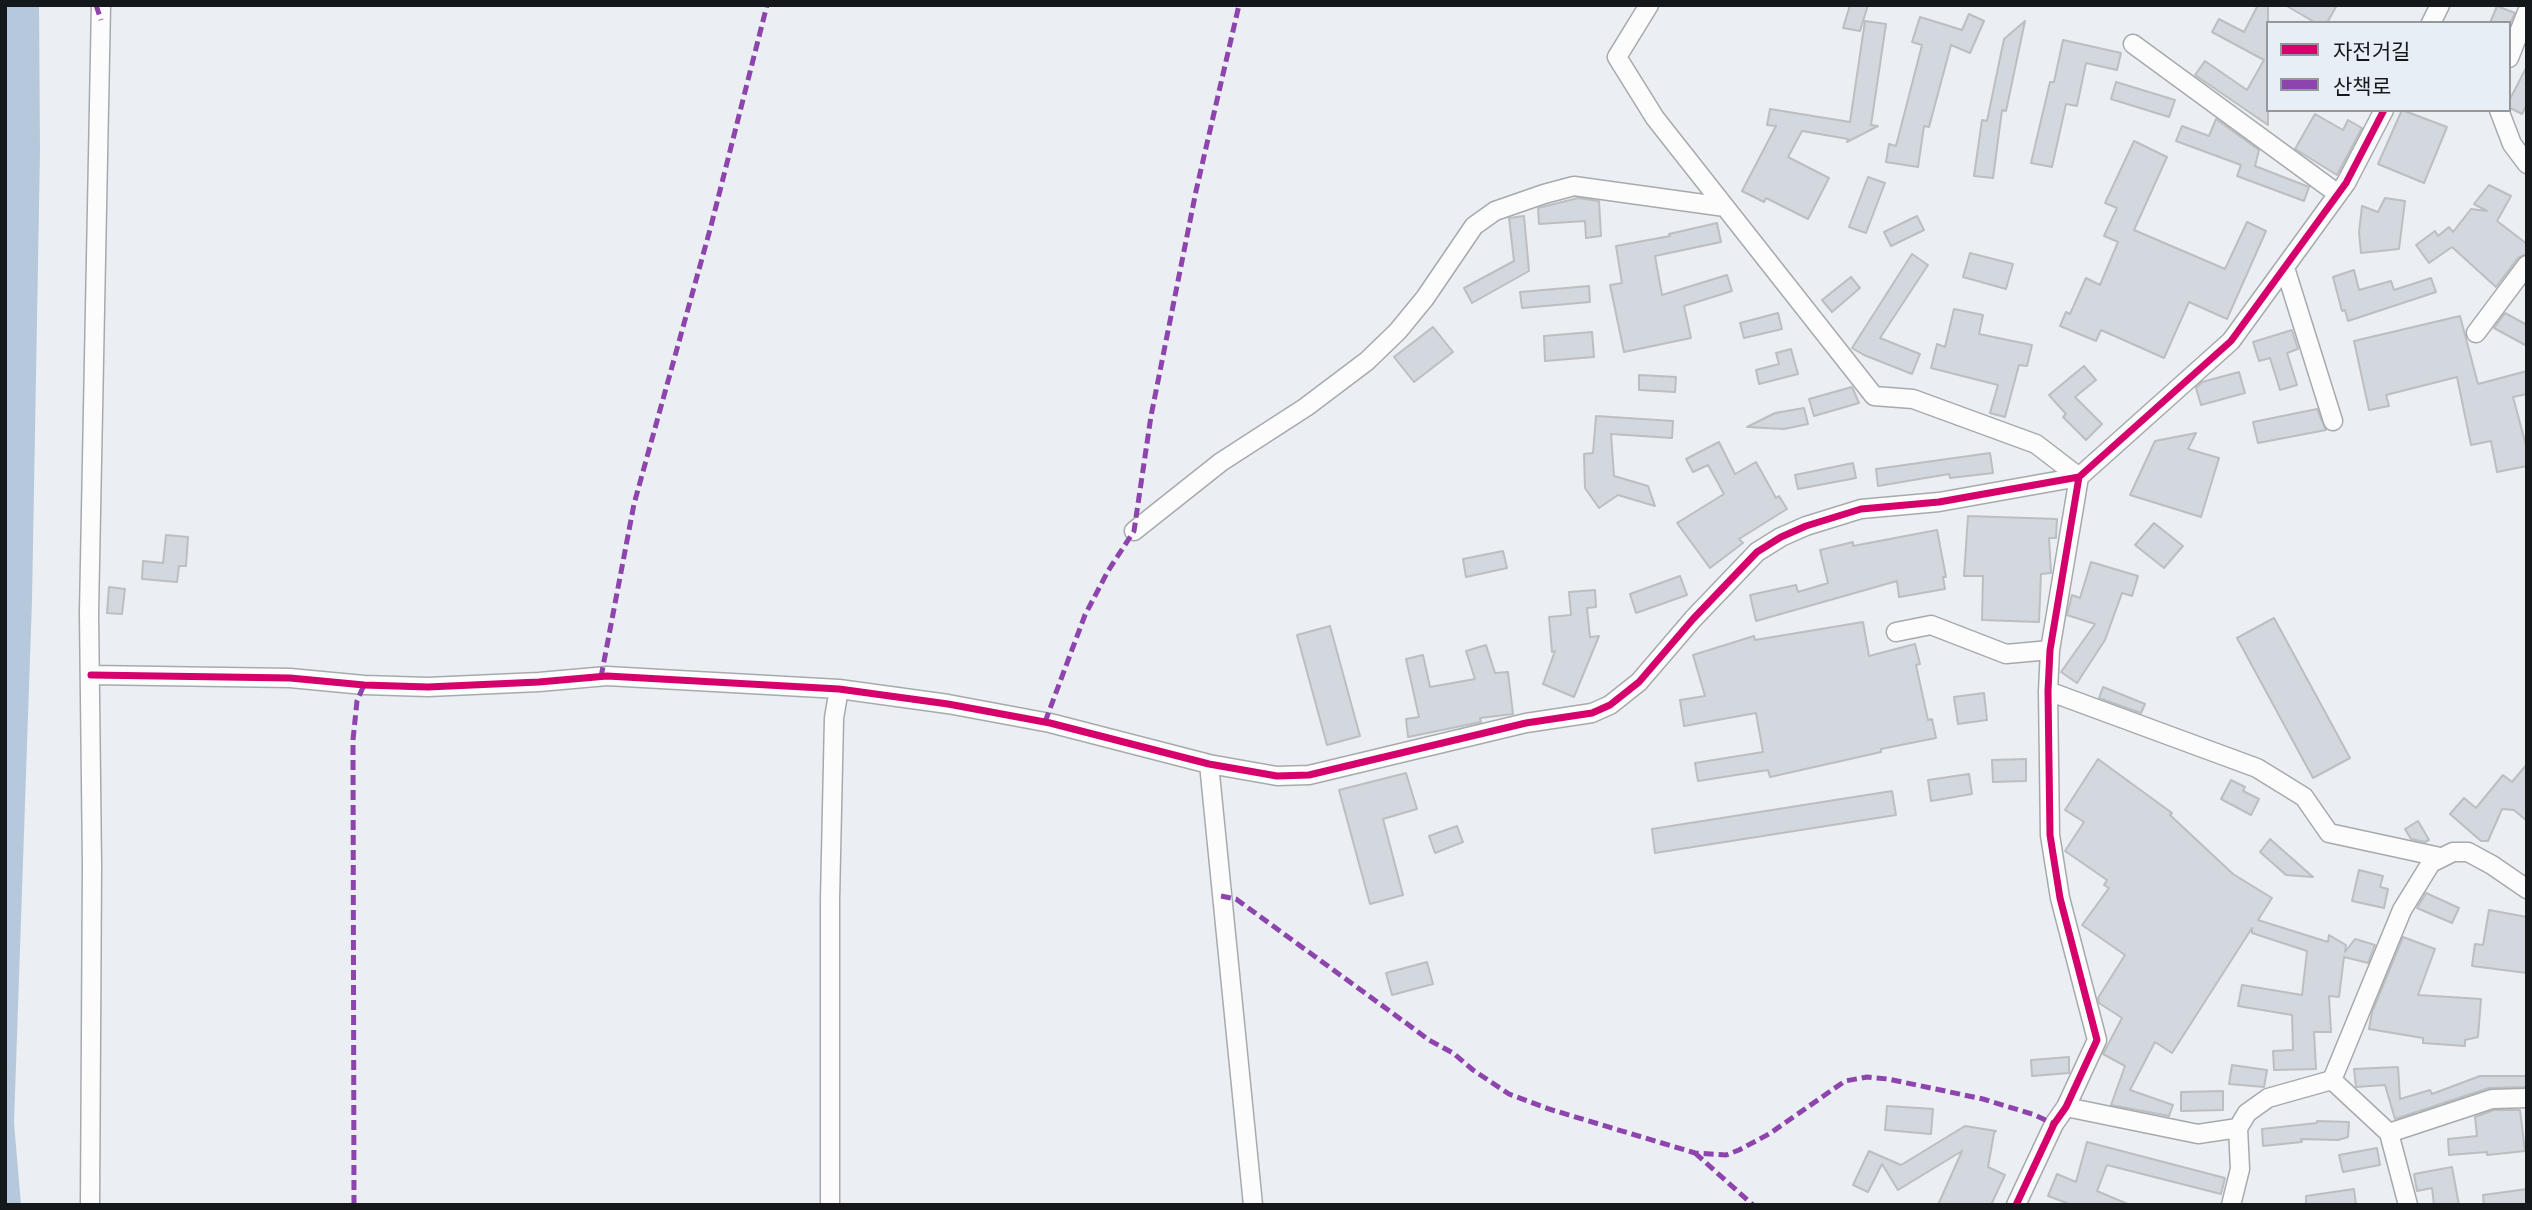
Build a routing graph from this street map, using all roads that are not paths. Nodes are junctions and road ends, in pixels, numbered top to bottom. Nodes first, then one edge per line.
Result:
1 (101, 5) edge
2 (1648, 5) edge
3 (2440, 5) edge
4 (2527, 12) edge
5 (2432, 21) edge
6 (2133, 44) dead end
7 (2511, 53) edge
8 (2383, 112) edge
9 (2500, 112) edge
10 (2527, 164) edge
11 (2338, 194) junction
12 (1725, 207) junction
13 (2527, 265) edge
14 (2285, 268) junction
15 (2476, 333) dead end
16 (2333, 421) dead end
17 (2079, 477) junction
18 (1134, 531) dead end
19 (1896, 632) dead end
20 (2050, 650) junction
21 (92, 675) junction
22 (839, 689) junction
23 (2048, 691) junction
24 (1209, 764) junction
25 (2440, 857) junction
26 (2527, 889) edge
27 (2332, 1080) junction
28 (2527, 1098) edge
29 (2066, 1107) junction
30 (2238, 1128) junction
31 (2389, 1133) junction
32 (90, 1205) edge
33 (830, 1205) edge
34 (1253, 1205) edge
35 (2016, 1205) edge
36 (2231, 1205) edge
37 (2408, 1205) edge

1 - 21 street
2 - 12 street
3 - 5 street
4 - 7 street
6 - 11 street
8 - 11 street
9 - 10 street
11 - 14 street
12 - 17 street
12 - 18 street
13 - 15 street
14 - 16 street
14 - 17 street
17 - 20 street
17 - 24 street
19 - 20 street
20 - 23 street
21 - 22 street
21 - 32 street
22 - 24 street
22 - 33 street
23 - 25 street
23 - 29 street
24 - 34 street
25 - 26 street
25 - 27 street
27 - 30 street
27 - 31 street
28 - 31 street
29 - 30 street
29 - 35 street
30 - 36 street
31 - 37 street

